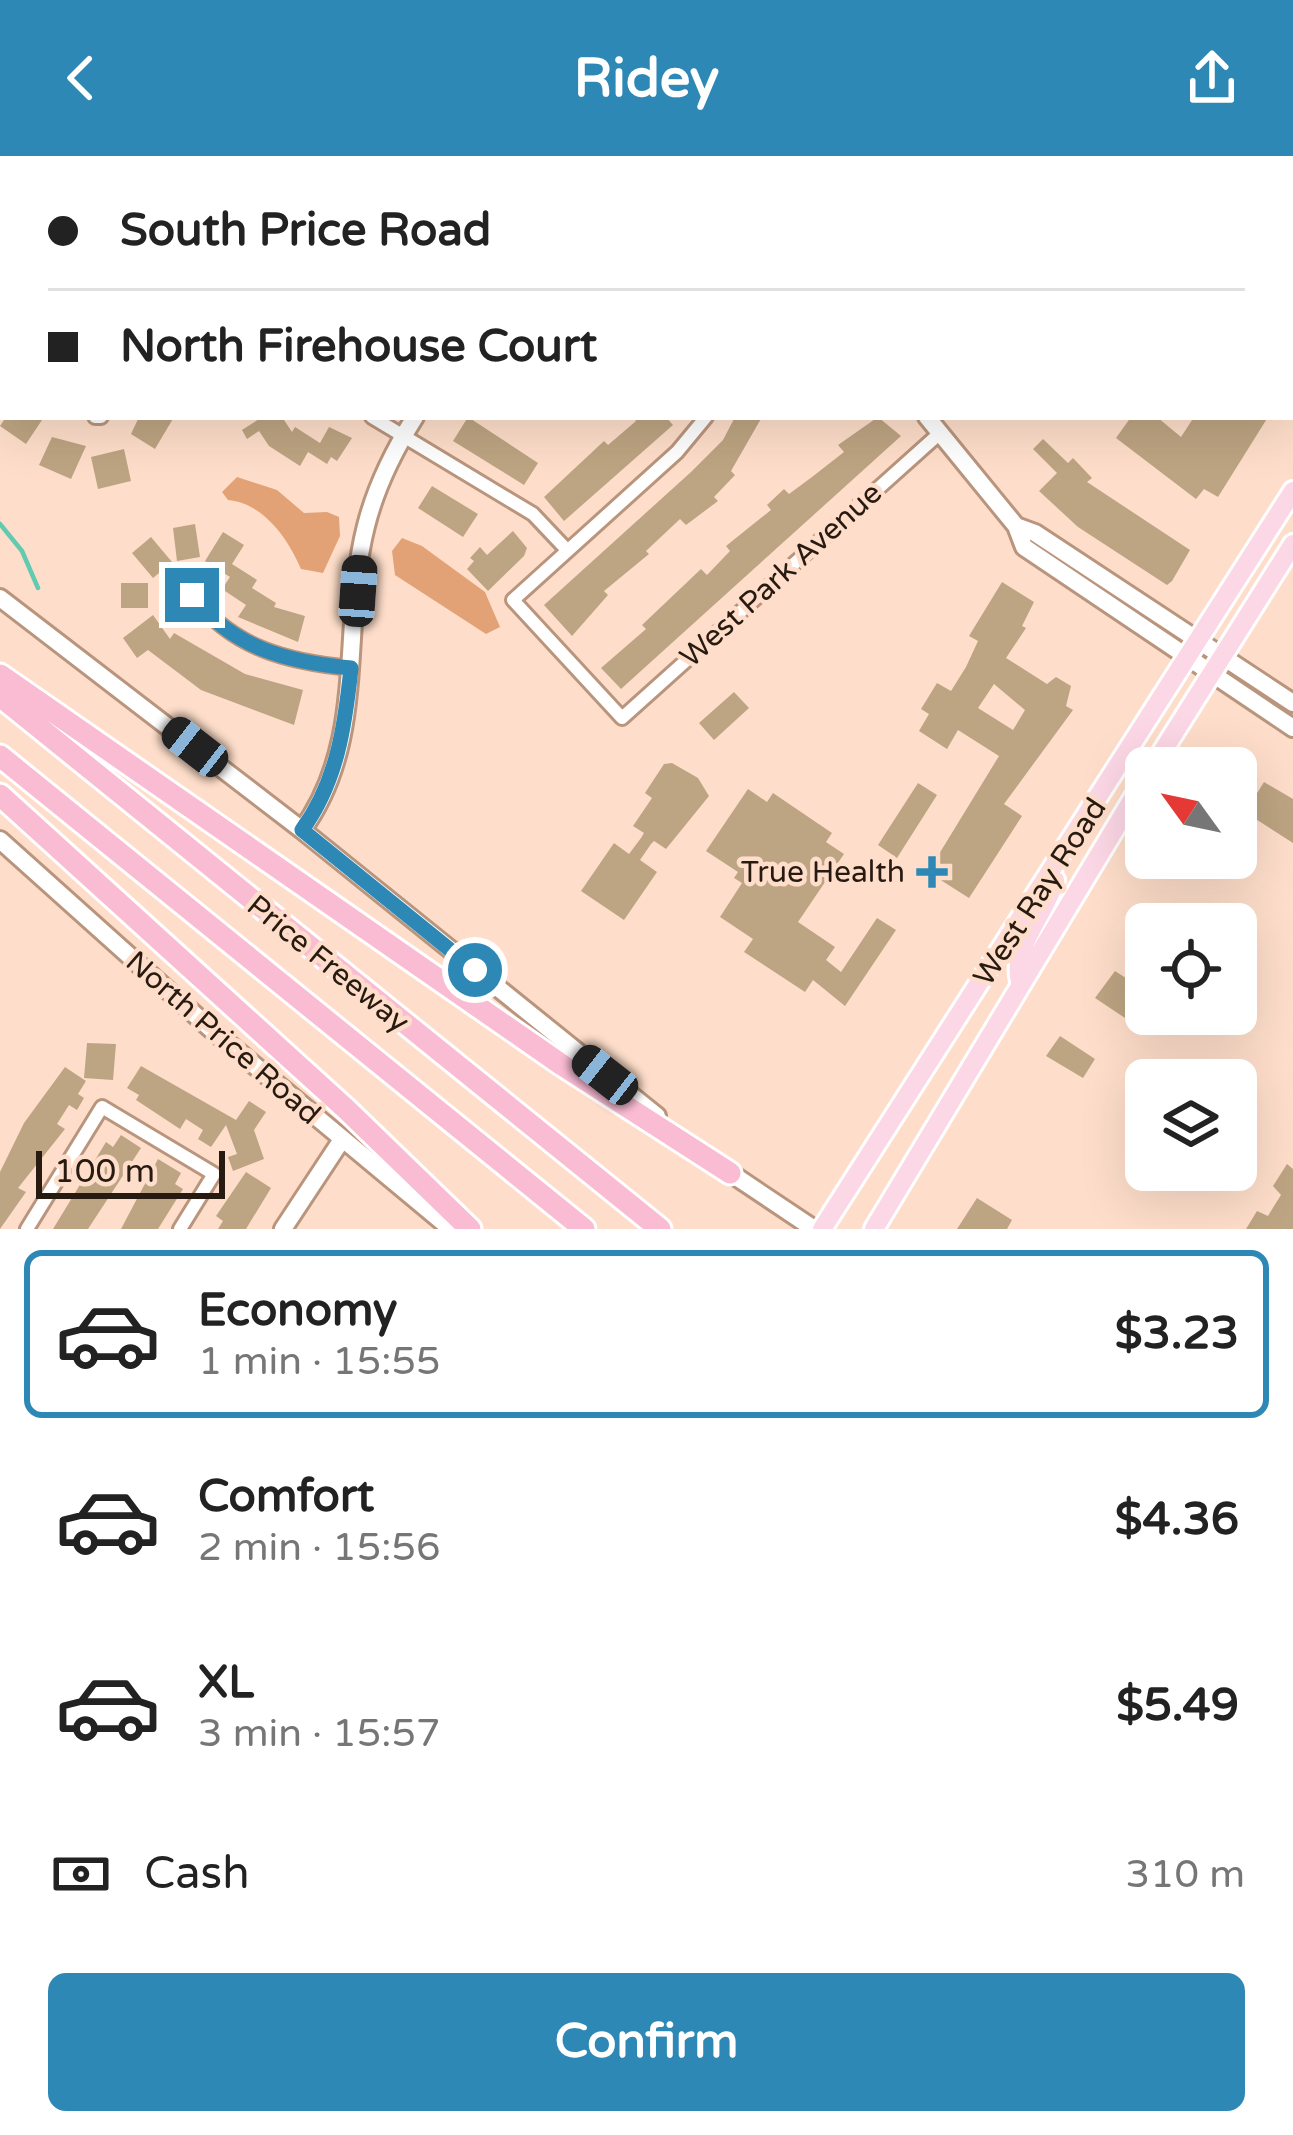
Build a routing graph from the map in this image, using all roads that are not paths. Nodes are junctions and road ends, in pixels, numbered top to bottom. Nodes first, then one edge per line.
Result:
1 (377, 420) edge
2 (413, 420) edge
3 (704, 420) edge
4 (929, 420) edge
5 (940, 433) junction
6 (403, 437) junction
7 (1293, 491) edge
8 (1293, 544) edge
9 (567, 550) junction
10 (192, 595) dead end
11 (0, 598) edge
12 (1193, 650) junction
13 (1217, 665) junction
14 (351, 668) junction
15 (0, 675) edge
16 (0, 695) edge
17 (1293, 703) edge
18 (1293, 728) edge
19 (1165, 747) edge
20 (0, 756) edge
21 (0, 795) edge
22 (1125, 811) edge
23 (302, 830) junction
24 (0, 840) edge
25 (1059, 863) junction
26 (1020, 981) junction
27 (341, 1141) junction
28 (730, 1173) junction
29 (27, 1229) edge
30 (180, 1229) edge
31 (283, 1229) edge
32 (451, 1229) edge
33 (470, 1229) edge
34 (584, 1229) edge
35 (660, 1229) edge
36 (818, 1229) edge
37 (874, 1229) edge

1 - 6 street
2 - 6 main road
3 - 9 street
4 - 5 main road
5 - 9 street, West Park Avenue
5 - 12 main road
6 - 9 street
6 - 14 main road
7 - 12 main road, West Ray Road
8 - 13 main road
10 - 14 street
11 - 23 main road
12 - 13 main road
12 - 25 main road, West Ray Road
13 - 17 main road
13 - 18 main road
13 - 19 main road
14 - 23 main road
15 - 28 highway
16 - 35 highway, Price Freeway
20 - 34 highway, Price Freeway
21 - 33 highway
22 - 26 main road, West Ray Road
23 - 28 main road
24 - 27 main road, North Price Road
25 - 26 main road
25 - 36 main road, West Ray Road
26 - 37 main road, West Ray Road
27 - 31 main road
27 - 32 main road, North Price Road
28 - 36 main road
29 - 30 street

